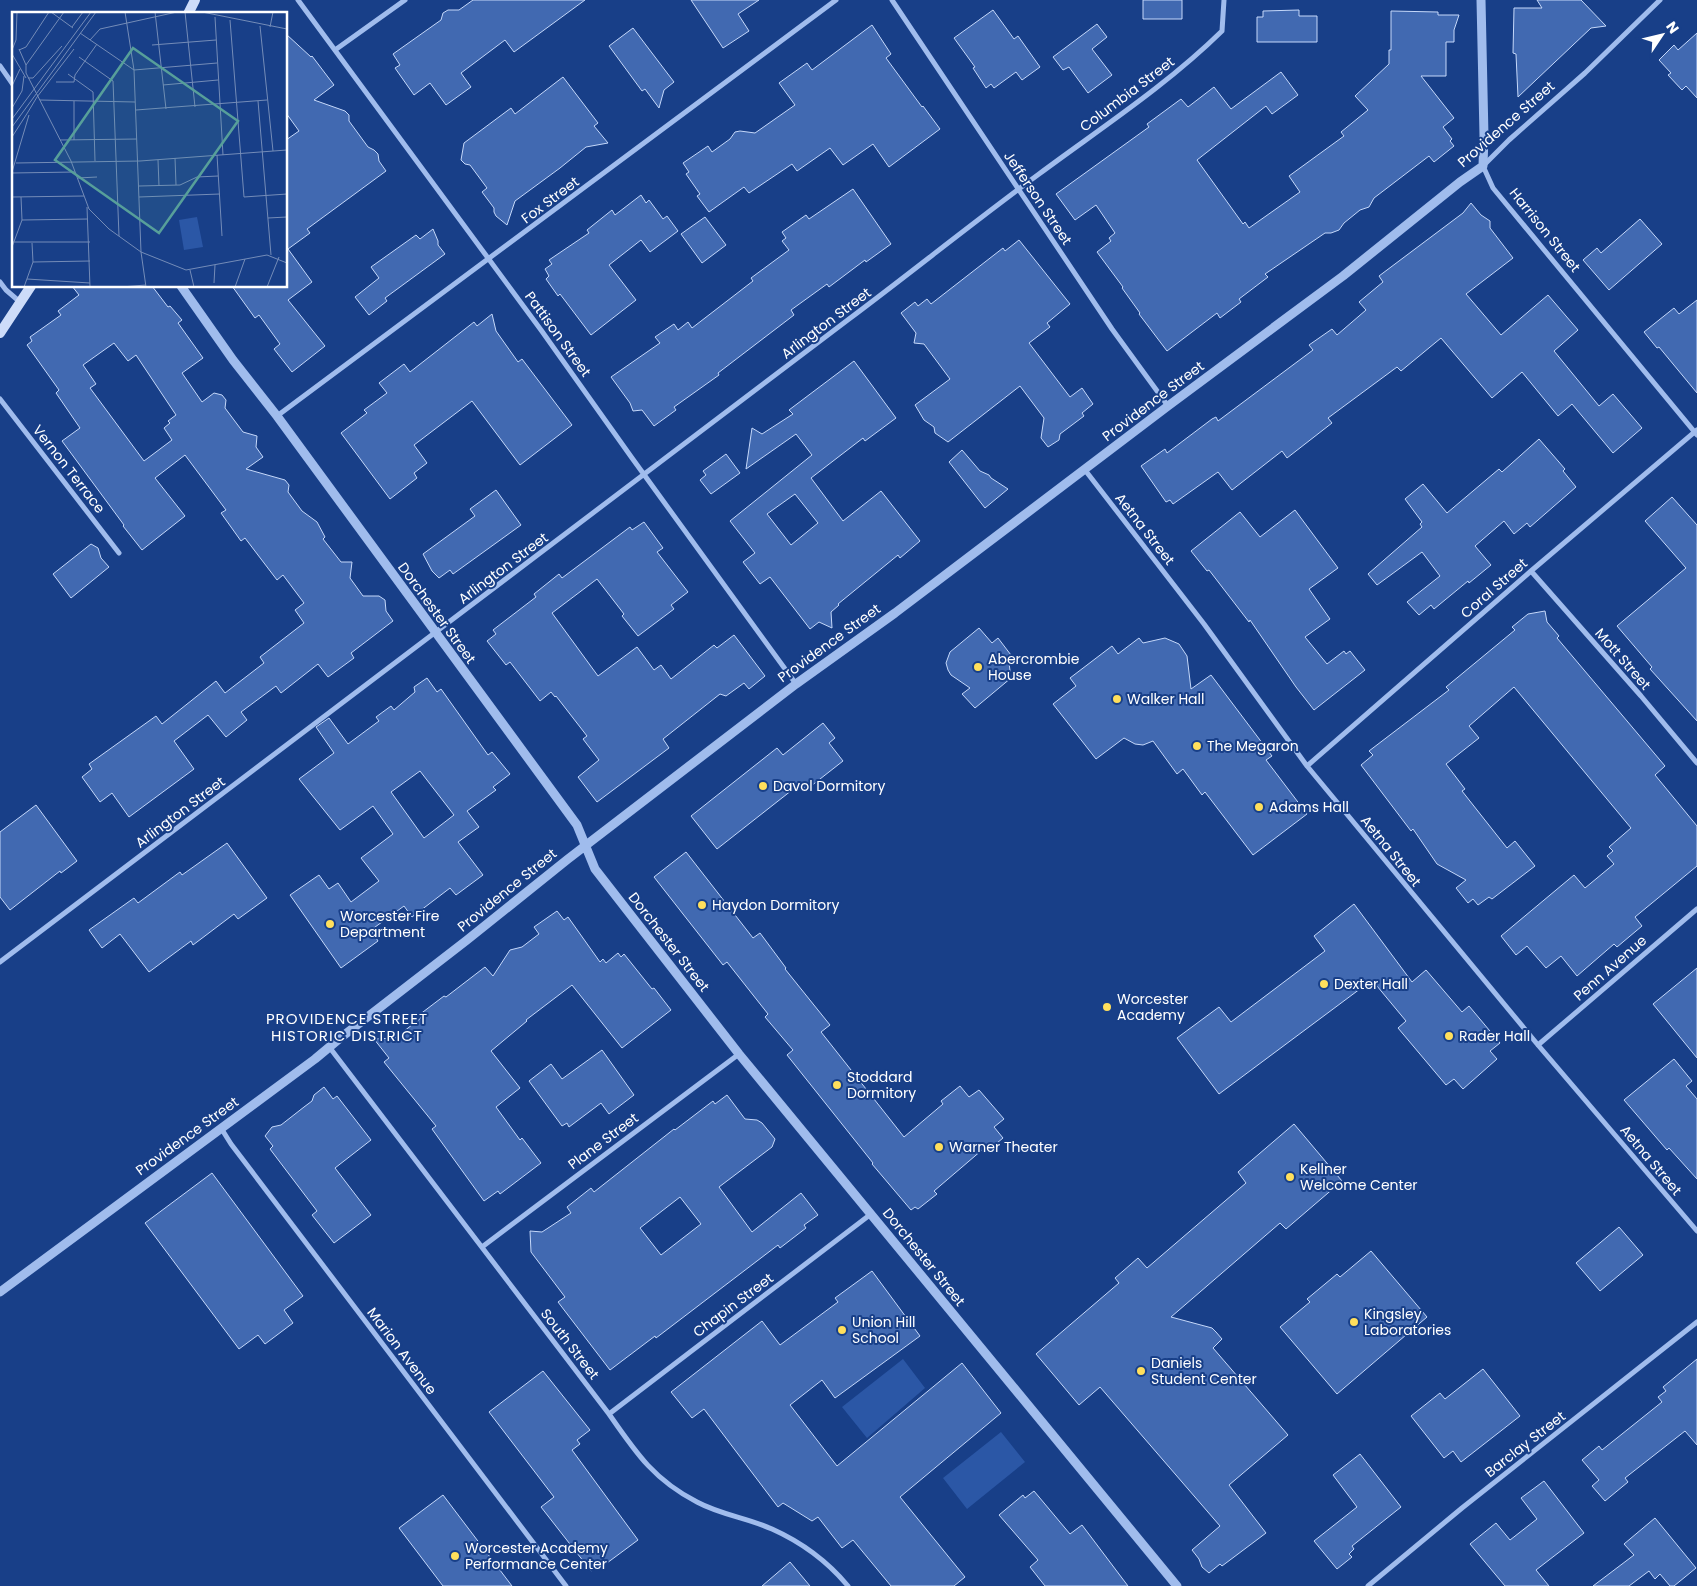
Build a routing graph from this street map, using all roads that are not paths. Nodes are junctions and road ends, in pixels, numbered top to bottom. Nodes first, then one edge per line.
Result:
1 (194, 0) edge
2 (298, 0) edge
3 (405, 0) edge
4 (836, 0) edge
5 (892, 0) edge
6 (1224, 0) edge
7 (1481, 0) edge
8 (1660, 0) edge
9 (189, 12) edge
10 (335, 50) junction
11 (0, 66) edge
12 (12, 83) edge
13 (1483, 166) junction
14 (1019, 190) junction
15 (489, 259) junction
16 (0, 282) edge
17 (30, 288) edge
18 (181, 288) edge
19 (21, 302) junction
20 (0, 334) edge
21 (0, 399) edge
22 (1168, 406) junction
23 (277, 416) junction
24 (1696, 432) edge
25 (1086, 470) junction
26 (644, 476) junction
27 (120, 553) dead end
28 (1531, 571) junction
29 (435, 632) junction
30 (796, 684) junction
31 (1697, 763) edge
32 (1307, 766) junction
33 (586, 846) junction
34 (1697, 909) edge
35 (0, 962) edge
36 (1538, 1045) junction
37 (330, 1048) junction
38 (739, 1054) junction
39 (221, 1128) junction
40 (871, 1214) junction
41 (1697, 1231) edge
42 (482, 1247) junction
43 (0, 1292) edge
44 (1697, 1322) edge
45 (609, 1414) junction
46 (566, 1586) edge
47 (848, 1586) edge
48 (1177, 1586) edge
49 (1368, 1586) edge

1 - 9 main road
2 - 10 street, Pattison Street
3 - 10 street
4 - 15 street, Fox Street
5 - 14 street, Jefferson Street
6 - 14 street, Columbia Street
7 - 13 street, Harrison Street
8 - 13 street, Providence Street
10 - 15 street, Pattison Street
11 - 12 street
13 - 22 street, Providence Street
13 - 24 street, Harrison Street
14 - 22 street, Jefferson Street
14 - 26 street, Arlington Street
15 - 23 street, Fox Street
15 - 26 street, Pattison Street
16 - 19 street
17 - 19 main road
18 - 23 street, Dorchester Street
19 - 20 main road
21 - 27 street, Vernon Terrace
22 - 25 street, Providence Street
23 - 29 street, Dorchester Street
24 - 28 street, Coral Street
25 - 30 street, Providence Street
25 - 32 street, Aetna Street
26 - 29 street, Arlington Street
26 - 30 street, Pattison Street
28 - 31 street, Mott Street
28 - 32 street, Coral Street
29 - 33 street, Dorchester Street
29 - 35 street, Arlington Street
30 - 33 street, Providence Street
32 - 36 street, Aetna Street
33 - 37 street, Providence Street
33 - 38 street, Dorchester Street
34 - 36 street, Penn Avenue
36 - 41 street, Aetna Street
37 - 39 street, Providence Street
37 - 42 street, South Street
38 - 40 street, Dorchester Street
38 - 42 street, Plane Street
39 - 43 street, Providence Street
39 - 46 street, Marion Avenue
40 - 45 street, Chapin Street
40 - 48 street, Dorchester Street
42 - 45 street, South Street
44 - 49 street, Barclay Street
45 - 47 street, South Street

